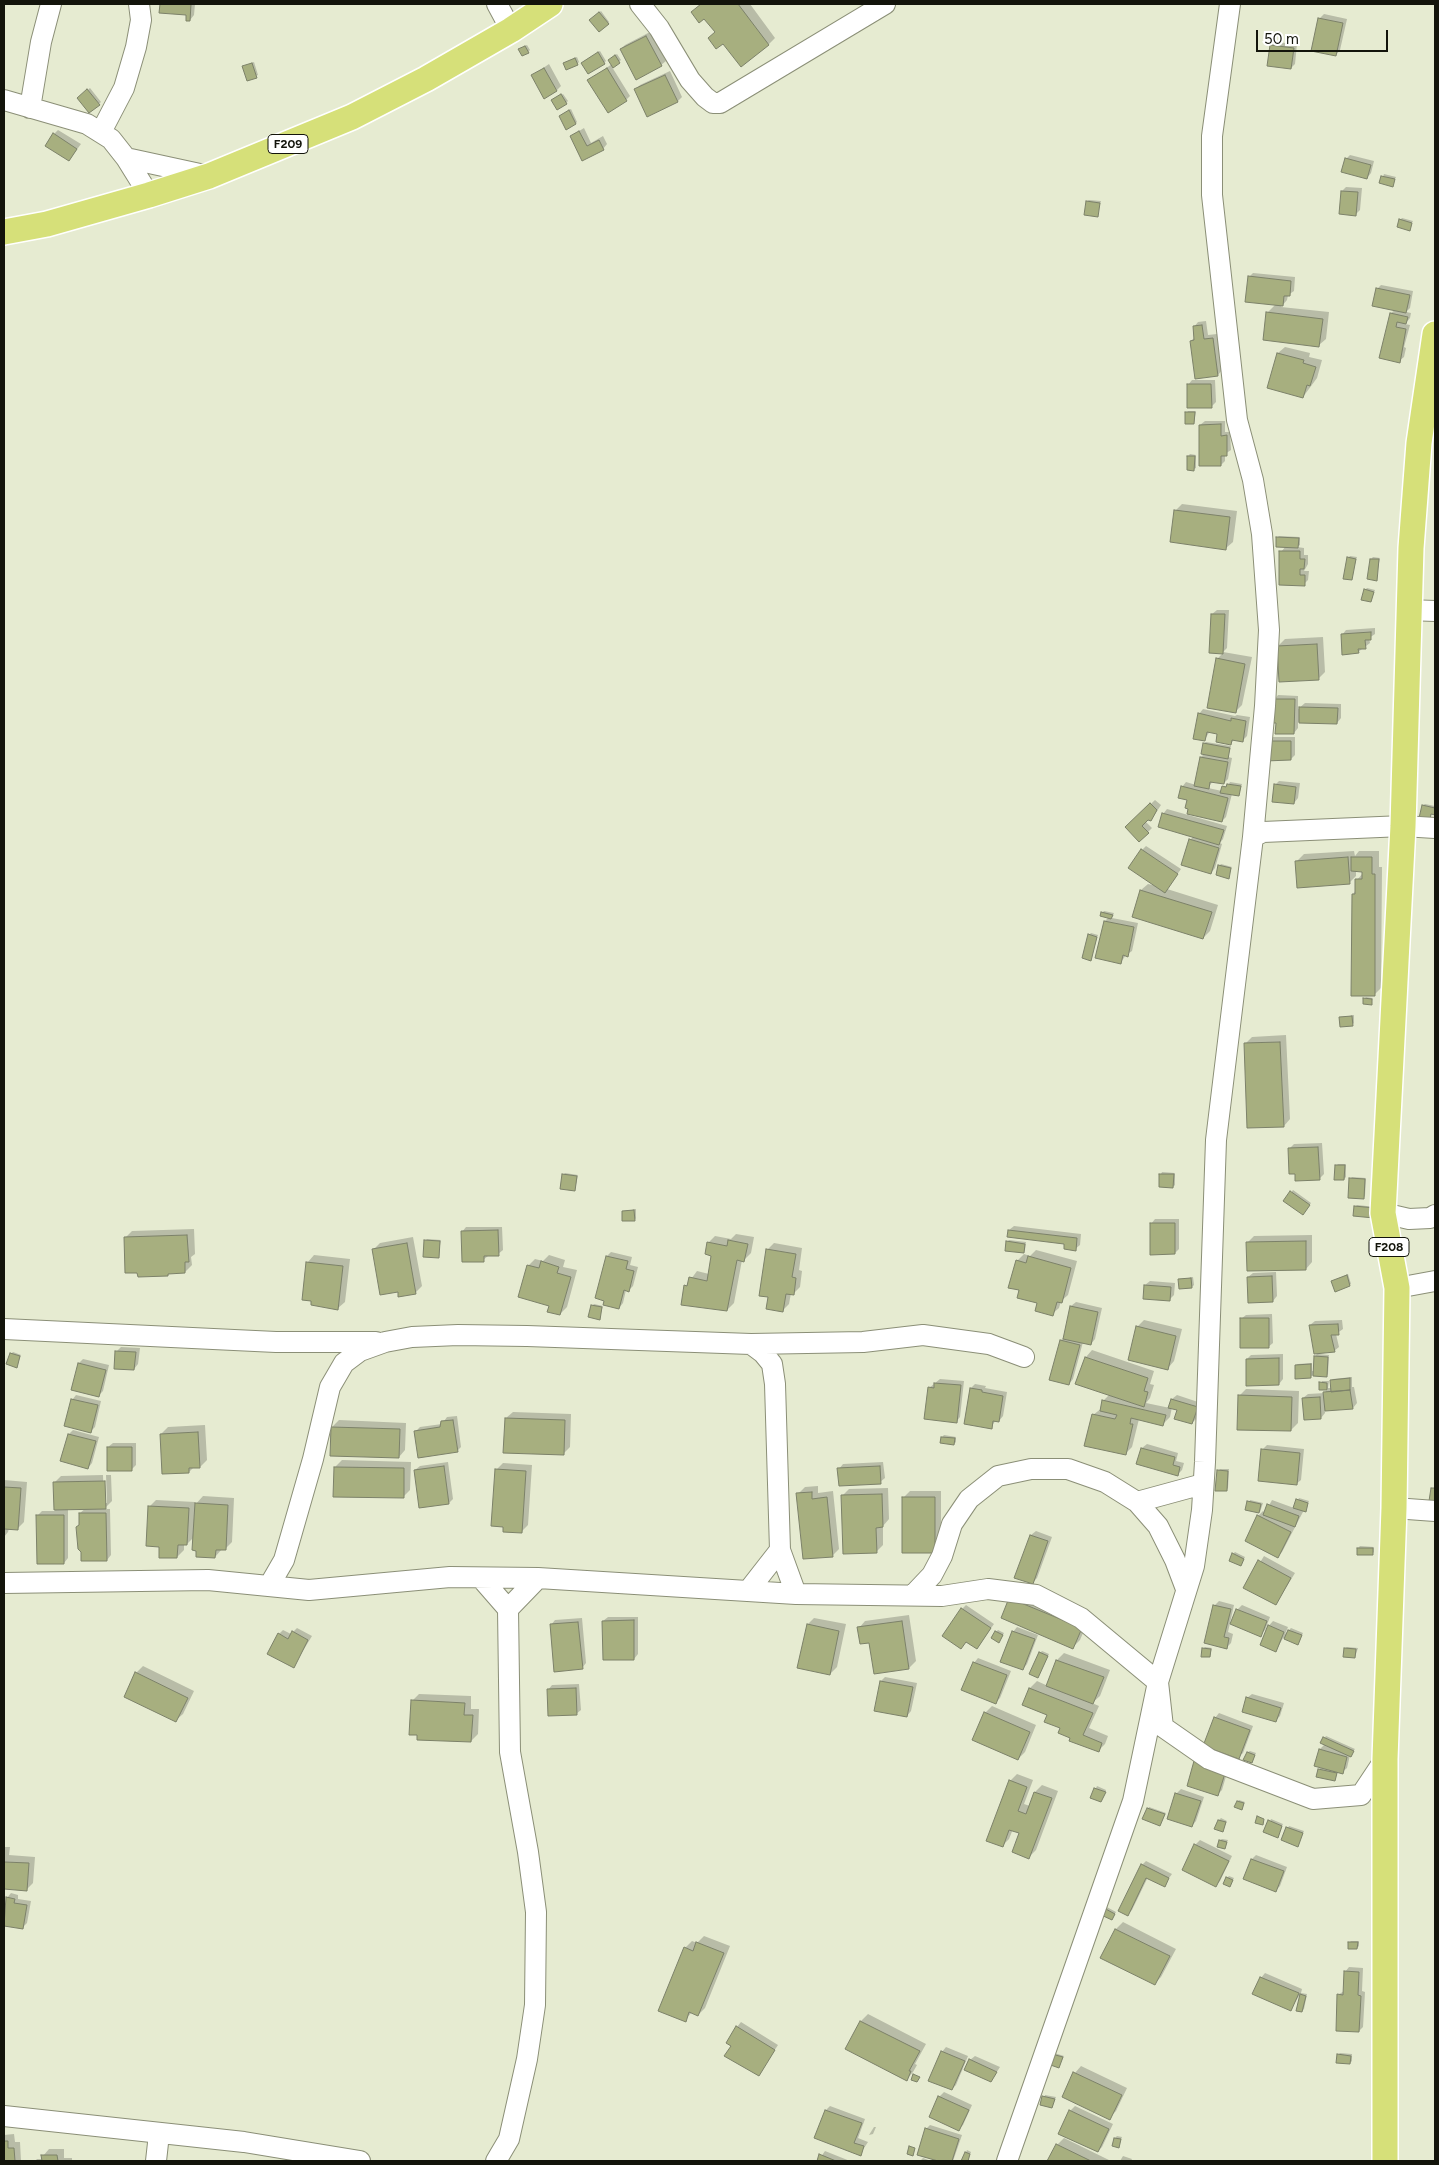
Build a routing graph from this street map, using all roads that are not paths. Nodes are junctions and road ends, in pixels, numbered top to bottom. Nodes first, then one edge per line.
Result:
1 (51, 4) edge
2 (140, 4) edge
3 (497, 4) edge
4 (550, 4) edge
5 (640, 4) edge
6 (885, 4) edge
7 (1230, 4) edge
8 (512, 30) junction
9 (4, 100) edge
10 (30, 108) junction
11 (101, 132) junction
12 (126, 158) junction
13 (209, 176) junction
14 (149, 195) junction
15 (4, 232) edge
16 (1435, 334) edge
17 (1408, 610) junction
18 (1435, 611) edge
19 (1403, 826) junction
20 (1435, 828) edge
21 (1253, 837) junction
22 (1383, 1213) junction
23 (1435, 1215) edge
24 (1435, 1281) edge
25 (1397, 1288) junction
26 (4, 1330) edge
27 (385, 1342) junction
28 (751, 1344) junction
29 (1024, 1357) dead end
30 (1203, 1484) junction
31 (1137, 1502) junction
32 (1394, 1508) junction
33 (1435, 1511) edge
34 (780, 1550) junction
35 (481, 1578) junction
36 (538, 1578) junction
37 (4, 1583) edge
38 (269, 1586) junction
39 (1186, 1589) junction
40 (748, 1591) junction
41 (796, 1594) junction
42 (914, 1595) junction
43 (508, 1609) junction
44 (1158, 1682) junction
45 (1385, 1758) junction
46 (4, 2116) edge
47 (159, 2134) junction
48 (156, 2161) edge
49 (360, 2161) edge
50 (496, 2161) edge
51 (1007, 2161) edge
52 (1385, 2161) edge

1 - 10 street
2 - 11 street
3 - 8 street
4 - 8 main road, F209
5 - 6 street
7 - 21 street
8 - 13 main road, F209
9 - 10 street
10 - 11 street
11 - 12 street
12 - 13 street
12 - 14 street
13 - 14 main road, F209
14 - 15 main road, F209
16 - 17 main road, F208
17 - 18 street
17 - 19 main road, F208
19 - 20 street
19 - 21 street
19 - 22 main road, F208
21 - 30 street
22 - 23 street
22 - 25 main road, F208
24 - 25 street
25 - 32 main road, F208
26 - 27 street
27 - 28 street
27 - 38 street
28 - 29 street
28 - 34 street
30 - 31 street
30 - 39 street
31 - 39 street
31 - 42 street
32 - 33 street
32 - 45 main road, F208
34 - 40 street
34 - 41 street
35 - 36 street
35 - 38 street
35 - 43 street
36 - 40 street
36 - 43 street
37 - 38 street
39 - 44 street
40 - 41 street
41 - 42 street
42 - 44 street
43 - 50 street
44 - 45 street
44 - 51 street
45 - 52 main road, F208
46 - 47 street
47 - 48 street
47 - 49 street

